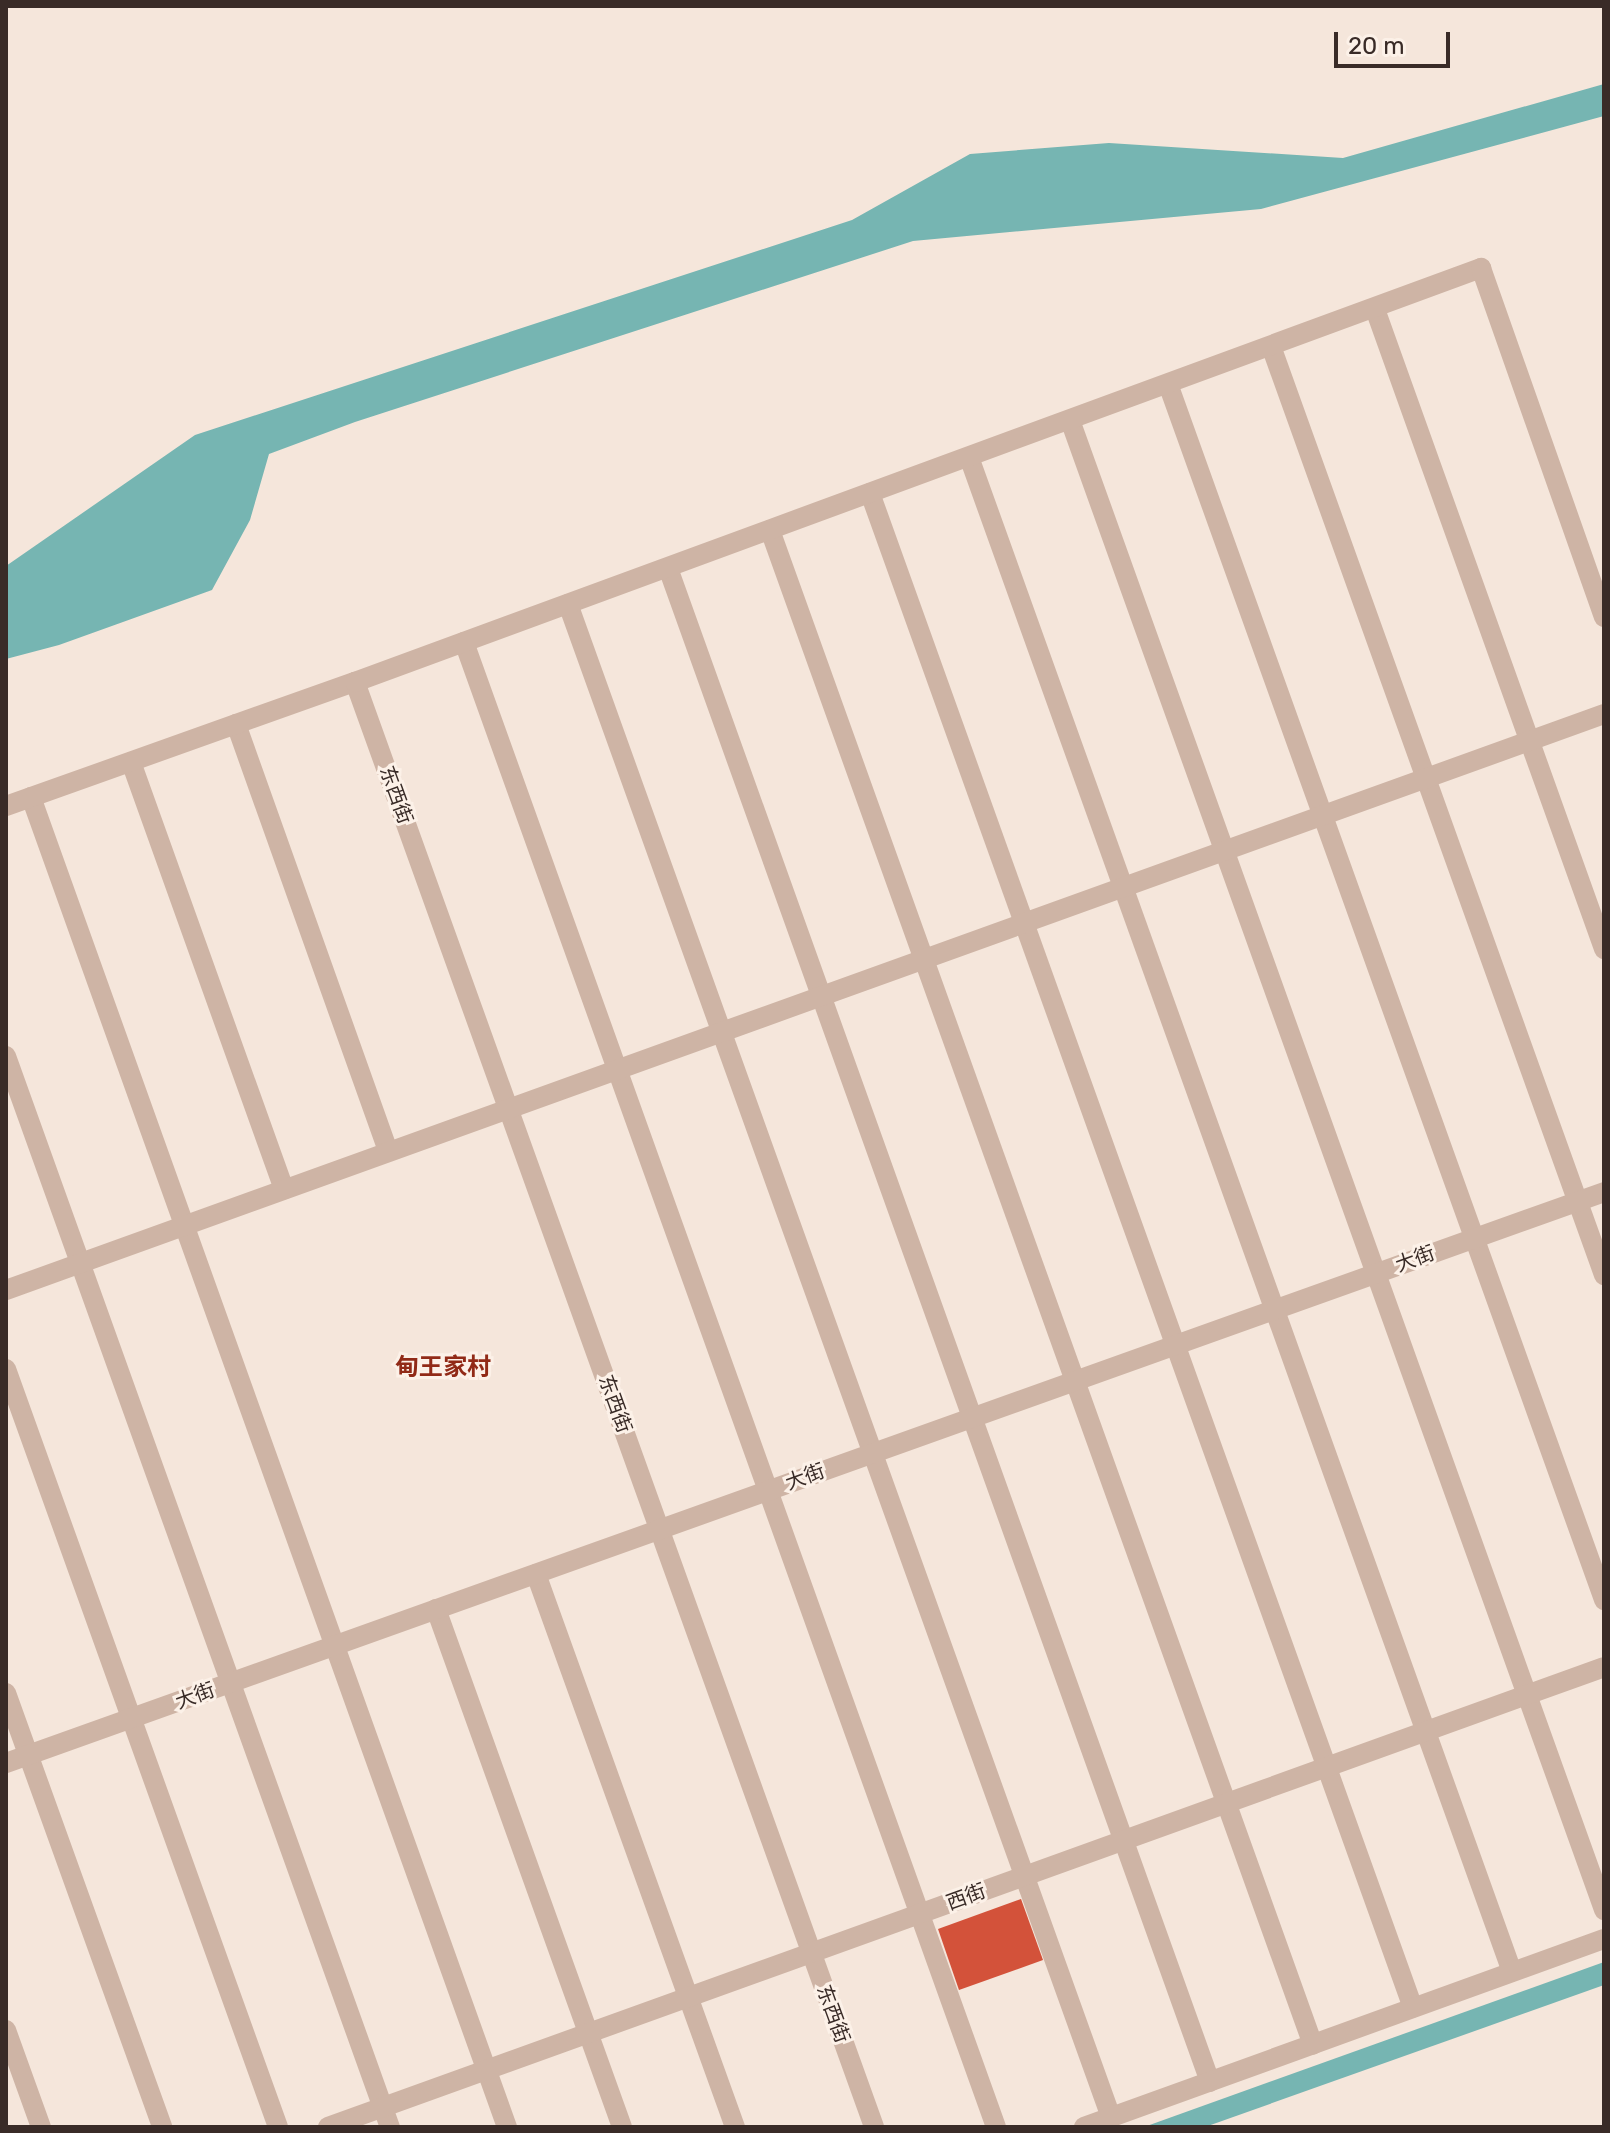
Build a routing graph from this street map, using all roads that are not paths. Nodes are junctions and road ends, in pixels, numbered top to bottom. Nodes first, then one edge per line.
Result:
1 (1375, 309) junction
2 (1271, 346) junction
3 (1168, 384) junction
4 (1070, 420) junction
5 (969, 457) junction
6 (870, 493) junction
7 (770, 530) junction
8 (668, 568) junction
9 (568, 604) junction
10 (1604, 617) edge
11 (464, 642) junction
12 (355, 682) junction
13 (1604, 714) edge
14 (236, 724) junction
15 (1529, 740) junction
16 (131, 762) junction
17 (1426, 777) junction
18 (31, 797) junction
19 (6, 806) edge
20 (1323, 815) junction
21 (1224, 850) junction
22 (1123, 886) junction
23 (1024, 922) junction
24 (1604, 949) edge
25 (923, 958) junction
26 (821, 995) junction
27 (721, 1031) junction
28 (6, 1056) edge
29 (616, 1068) junction
30 (508, 1107) junction
31 (388, 1151) junction
32 (284, 1189) junction
33 (1604, 1192) edge
34 (1578, 1202) junction
35 (184, 1225) junction
36 (1475, 1238) junction
37 (80, 1263) junction
38 (1376, 1274) junction
39 (1604, 1275) edge
40 (6, 1290) edge
41 (1275, 1310) junction
42 (1176, 1345) junction
43 (6, 1369) edge
44 (1074, 1381) junction
45 (972, 1418) junction
46 (872, 1453) junction
47 (768, 1490) junction
48 (659, 1529) junction
49 (536, 1574) junction
50 (1604, 1600) edge
51 (436, 1609) junction
52 (335, 1646) junction
53 (1604, 1667) edge
54 (231, 1683) junction
55 (6, 1693) edge
56 (1527, 1695) junction
57 (132, 1718) junction
58 (1426, 1732) junction
59 (28, 1755) junction
60 (6, 1763) edge
61 (1327, 1767) junction
62 (1226, 1804) junction
63 (1123, 1840) junction
64 (1024, 1877) junction
65 (1604, 1910) edge
66 (920, 1914) junction
67 (1604, 1939) edge
68 (811, 1953) junction
69 (1512, 1972) junction
70 (688, 1997) junction
71 (1413, 2008) junction
72 (6, 2030) edge
73 (589, 2033) junction
74 (1313, 2045) junction
75 (487, 2070) junction
76 (1210, 2082) junction
77 (383, 2107) junction
78 (1111, 2117) junction
79 (41, 2127) edge
80 (162, 2127) edge
81 (278, 2127) edge
82 (328, 2127) edge
83 (390, 2127) edge
84 (507, 2127) edge
85 (622, 2127) edge
86 (735, 2127) edge
87 (874, 2127) edge
88 (996, 2127) edge
89 (1084, 2127) edge

1 - 2 street
1 - 10 street
1 - 15 street
2 - 3 street
2 - 17 street
3 - 4 street
3 - 20 street
4 - 5 street
4 - 21 street
5 - 6 street
5 - 22 street
6 - 7 street
6 - 23 street
7 - 8 street
7 - 25 street
8 - 9 street
8 - 26 street
9 - 11 street
9 - 27 street
11 - 12 street
11 - 29 street
12 - 14 street
12 - 30 street, 东西街
13 - 15 street
14 - 16 street
14 - 31 street
15 - 17 street
15 - 24 street
16 - 18 street
16 - 32 street
17 - 20 street
17 - 34 street
18 - 19 street
18 - 35 street
20 - 21 street
20 - 36 street
21 - 22 street
21 - 38 street
22 - 23 street
22 - 41 street
23 - 25 street
23 - 42 street
25 - 26 street
25 - 44 street
26 - 27 street
26 - 45 street
27 - 29 street
27 - 46 street
28 - 37 street
29 - 30 street
29 - 47 street
30 - 31 street
30 - 48 street, 东西街
31 - 32 street
32 - 35 street
33 - 34 street, 大街
34 - 36 street, 大街
34 - 39 street
35 - 37 street
35 - 52 street
36 - 38 street, 大街
36 - 50 street
37 - 40 street
37 - 54 street
38 - 41 street, 大街
38 - 56 street
41 - 42 street, 大街
41 - 58 street
42 - 44 street, 大街
42 - 61 street
43 - 57 street
44 - 45 street, 大街
44 - 62 street
45 - 46 street, 大街
45 - 63 street
46 - 47 street, 大街
46 - 64 street
47 - 48 street, 大街
47 - 66 street
48 - 49 street, 大街
48 - 68 street, 东西街
49 - 51 street, 大街
49 - 70 street
51 - 52 street, 大街
51 - 73 street
52 - 54 street, 大街
52 - 75 street
53 - 56 street, 西街
54 - 57 street, 大街
54 - 77 street
55 - 59 street
56 - 58 street, 西街
56 - 65 street
57 - 59 street, 大街
57 - 81 street
58 - 61 street, 西街
58 - 69 street
59 - 60 street, 大街
59 - 80 street
61 - 62 street, 西街
61 - 71 street
62 - 63 street, 西街
62 - 74 street
63 - 64 street, 西街
63 - 76 street
64 - 66 street, 西街
64 - 78 street
66 - 68 street, 西街
66 - 88 street
67 - 69 street
68 - 70 street, 西街
68 - 87 street, 东西街
69 - 71 street
70 - 73 street, 西街
70 - 86 street
71 - 74 street
72 - 79 street
73 - 75 street, 西街
73 - 85 street
74 - 76 street
75 - 77 street, 西街
75 - 84 street
76 - 78 street
77 - 82 street, 西街
77 - 83 street
78 - 89 street

